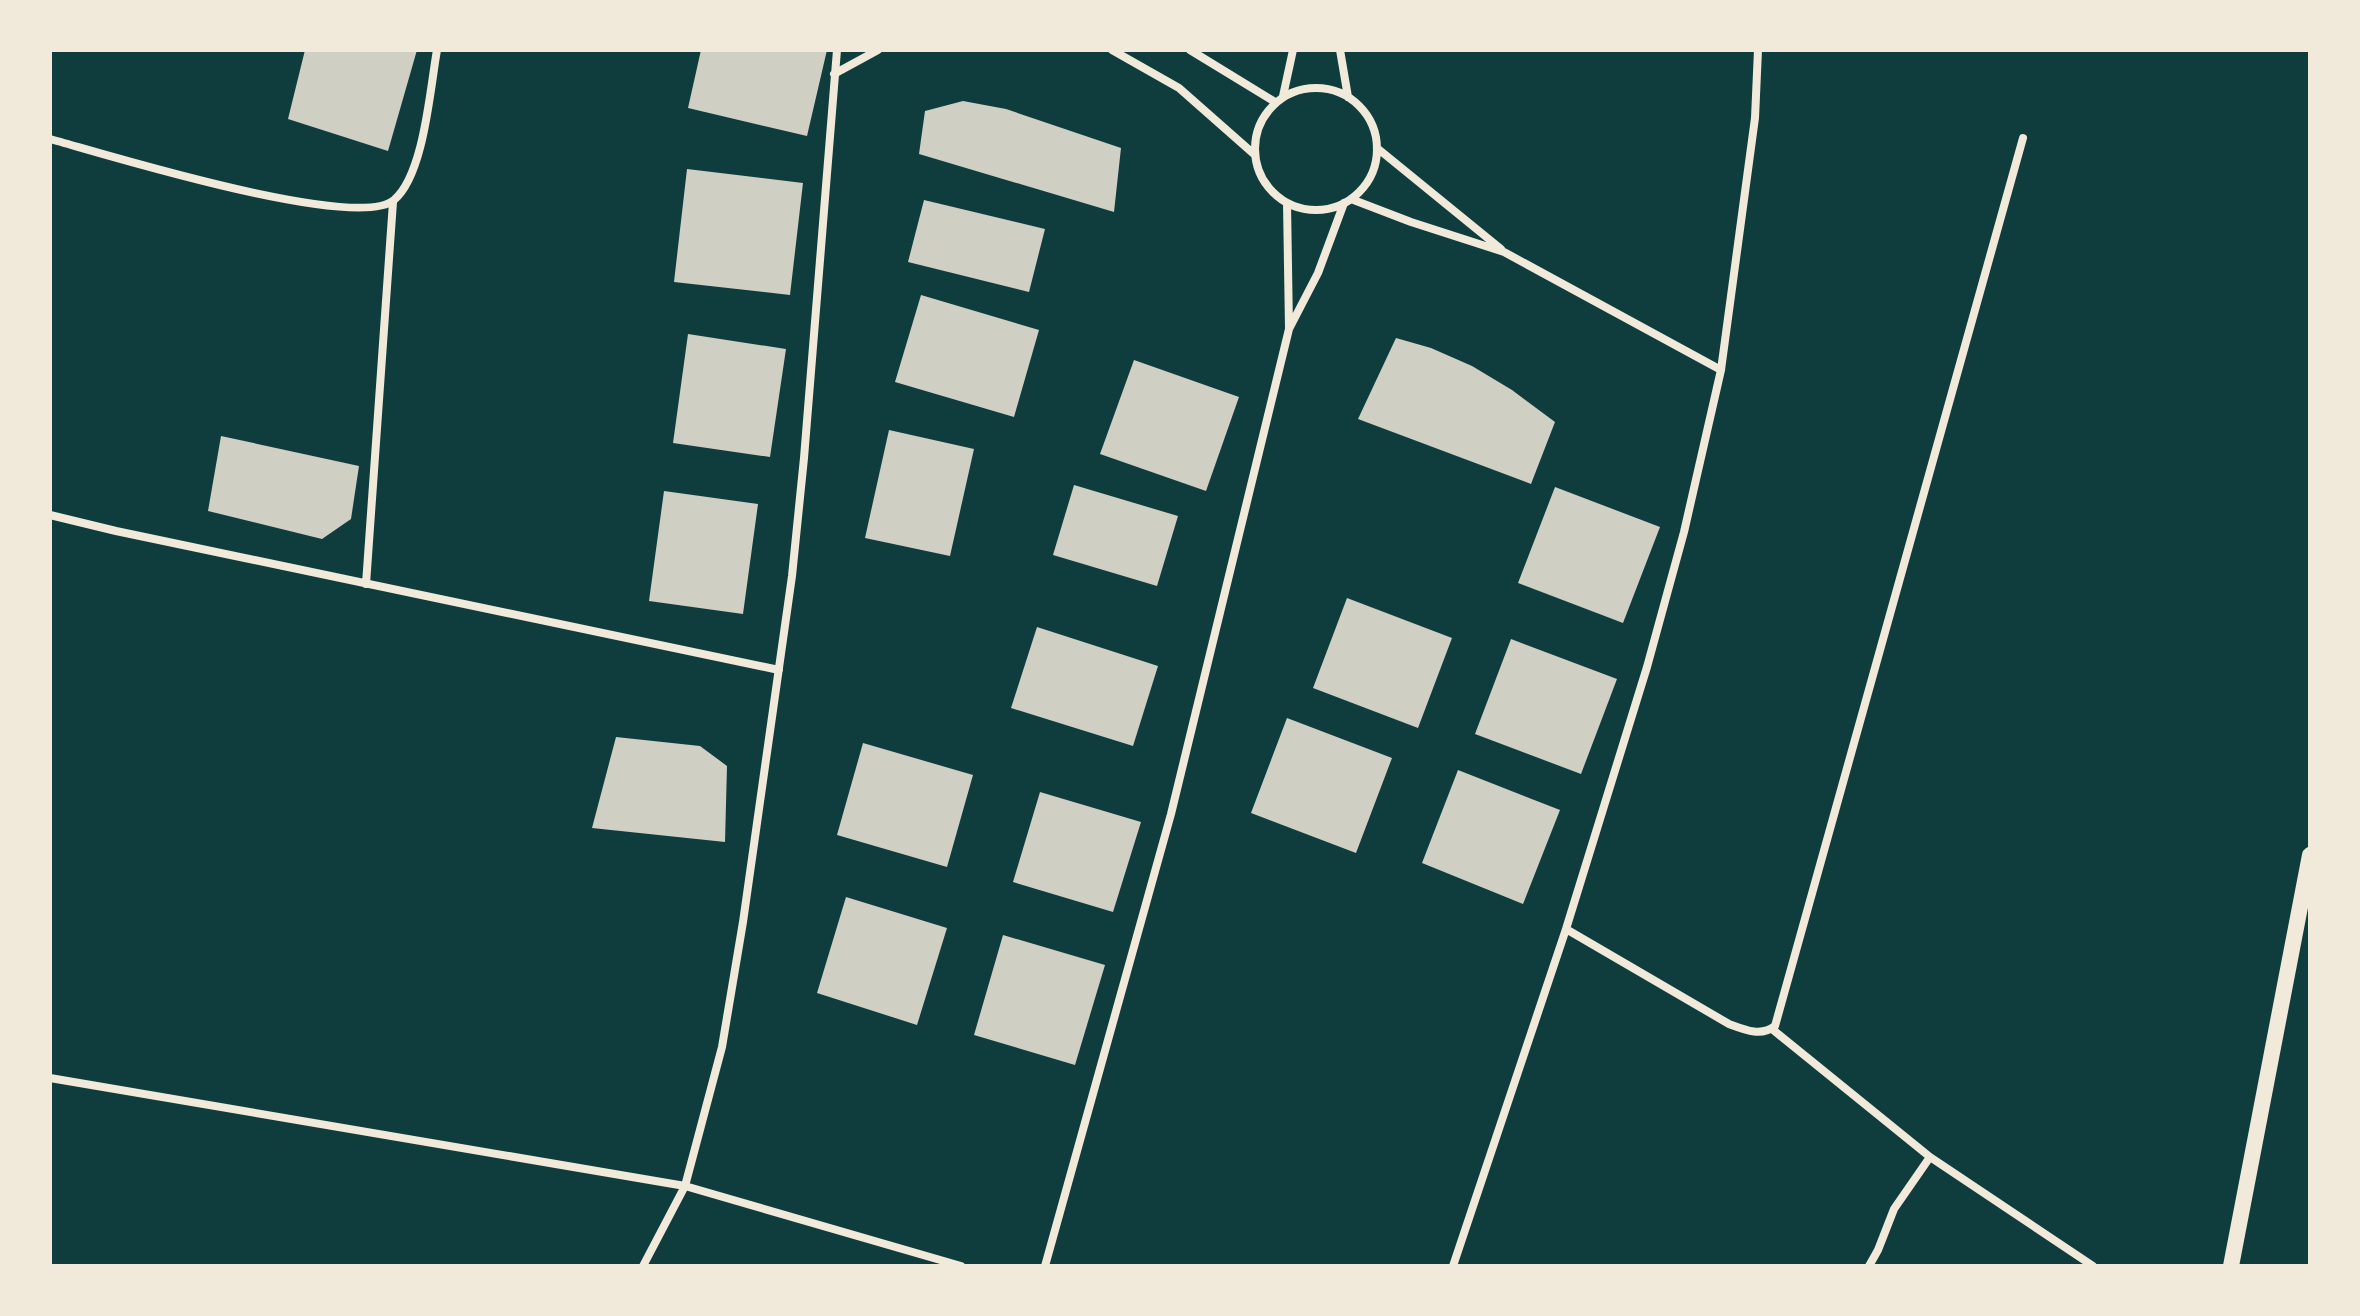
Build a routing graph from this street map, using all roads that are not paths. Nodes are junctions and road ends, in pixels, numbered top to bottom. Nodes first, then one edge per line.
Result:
1 (437, 50) edge
2 (837, 50) edge
3 (878, 50) edge
4 (1112, 50) edge
5 (1190, 50) edge
6 (1293, 50) edge
7 (1340, 50) edge
8 (1758, 50) edge
9 (834, 74) junction
10 (1348, 97) junction
11 (1279, 99) junction
12 (2023, 138) dead end
13 (50, 139) edge
14 (1377, 148) junction
15 (1255, 155) junction
16 (1347, 201) junction
17 (393, 202) junction
18 (1287, 203) junction
19 (1504, 252) junction
20 (1289, 329) junction
21 (1721, 370) junction
22 (50, 515) edge
23 (366, 584) junction
24 (779, 670) junction
25 (2310, 855) edge
26 (1566, 929) junction
27 (1772, 1029) junction
28 (50, 1078) edge
29 (1930, 1157) junction
30 (685, 1186) junction
31 (643, 1266) edge
32 (961, 1266) edge
33 (1045, 1266) edge
34 (1453, 1266) edge
35 (1869, 1266) edge
36 (2093, 1266) edge
37 (2231, 1266) edge

1 - 17 street
2 - 9 street
3 - 9 street
4 - 15 street
5 - 11 street
6 - 11 street
7 - 10 street
8 - 21 street
9 - 24 street
10 - 11 street
10 - 14 street
11 - 15 street
12 - 27 street
13 - 17 street
14 - 16 street
14 - 19 street
15 - 18 street
16 - 18 street
16 - 19 street
16 - 20 street
17 - 23 street
18 - 20 street
19 - 21 street
20 - 33 street
21 - 26 street
22 - 23 street
23 - 24 street
24 - 30 street
25 - 37 main road
26 - 27 street
26 - 34 street
27 - 29 street
28 - 30 street
29 - 35 street
29 - 36 street
30 - 31 street
30 - 32 street

